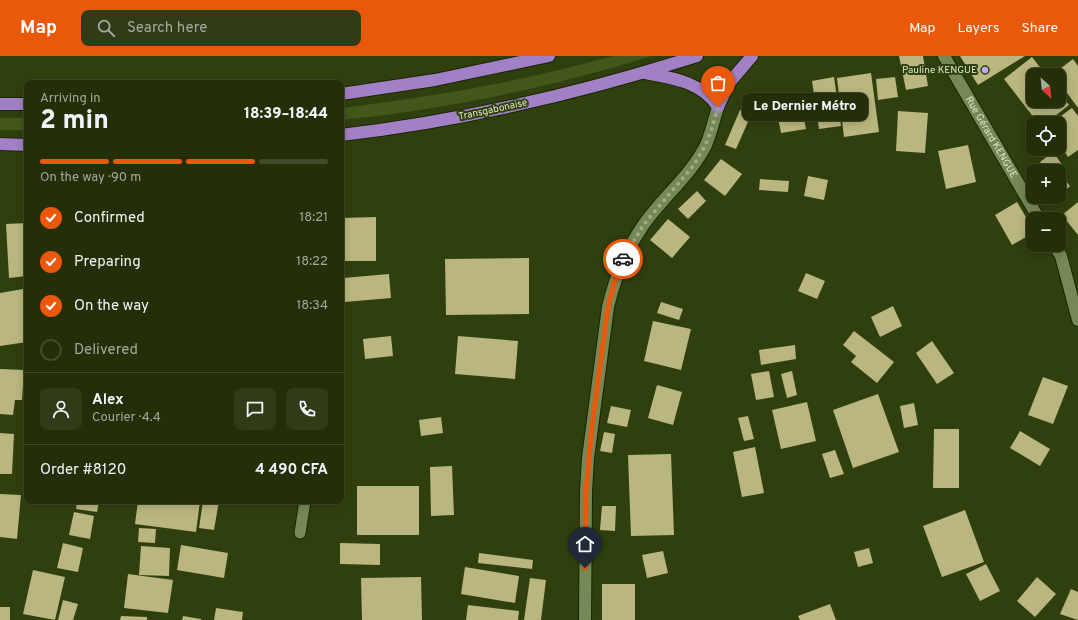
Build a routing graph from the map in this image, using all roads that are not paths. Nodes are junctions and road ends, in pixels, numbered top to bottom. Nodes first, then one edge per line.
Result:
1 (520, 56) edge
2 (549, 56) edge
3 (697, 56) edge
4 (752, 56) edge
5 (944, 56) edge
6 (501, 68) junction
7 (642, 73) junction
8 (344, 94) edge
9 (0, 104) edge
10 (24, 104) edge
11 (718, 107) junction
12 (344, 135) edge
13 (0, 144) edge
14 (24, 145) edge
15 (1035, 212) edge
16 (1058, 252) edge
17 (1078, 320) edge
18 (304, 504) edge
19 (300, 533) dead end
20 (585, 620) edge

1 - 6 highway
2 - 6 highway
3 - 7 highway, Transgabonaise
4 - 11 highway
5 - 15 street, Rue Gérard KENGUE
6 - 8 highway
7 - 11 highway
7 - 12 highway, Transgabonaise
9 - 10 highway
11 - 20 street
13 - 14 highway
16 - 17 street
18 - 19 lane

